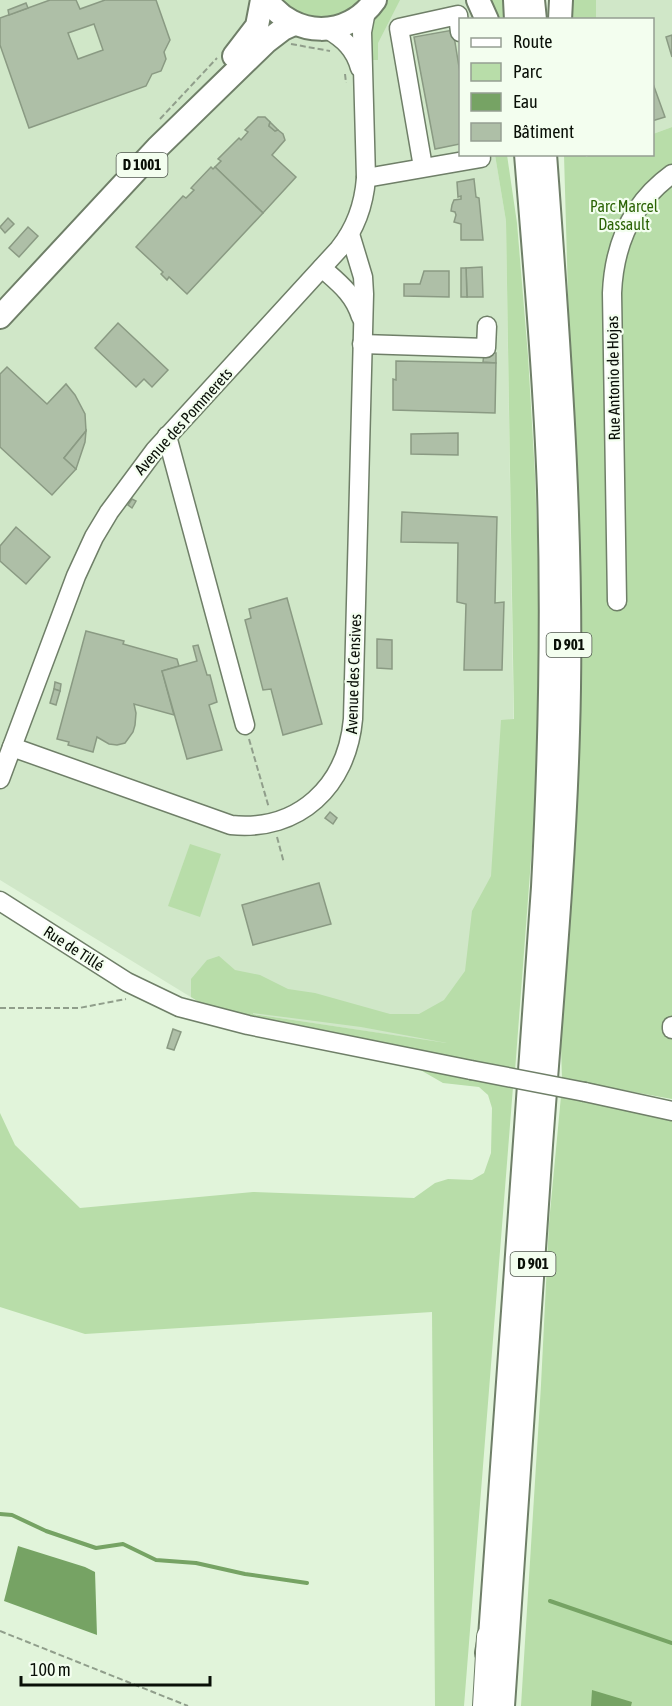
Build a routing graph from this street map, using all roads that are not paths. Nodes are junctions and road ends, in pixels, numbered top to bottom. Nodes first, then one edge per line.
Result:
1 (264, 0) edge
2 (478, 0) edge
3 (515, 0) edge
4 (533, 0) edge
5 (561, 0) edge
6 (371, 6) edge
7 (486, 18) edge
8 (516, 18) edge
9 (535, 18) edge
10 (560, 18) edge
11 (294, 24) junction
12 (459, 24) edge
13 (327, 29) junction
14 (364, 82) junction
15 (480, 156) edge
16 (510, 156) edge
17 (526, 156) edge
18 (545, 156) edge
19 (559, 156) edge
20 (423, 167) junction
21 (672, 174) edge
22 (366, 178) junction
23 (350, 234) junction
24 (322, 268) junction
25 (555, 289) junction
26 (0, 305) edge
27 (0, 317) edge
28 (362, 322) junction
29 (487, 326) dead end
30 (362, 344) junction
31 (167, 436) junction
32 (547, 443) junction
33 (617, 601) dead end
34 (245, 725) road end
35 (12, 747) junction
36 (0, 779) edge
37 (0, 901) edge
38 (672, 1111) edge
39 (490, 1637) junction
40 (476, 1706) edge
41 (486, 1706) edge
42 (503, 1706) edge

1 - 11 main road
1 - 26 main road, D 1001
2 - 7 main road
3 - 8 main road
4 - 9 main road
5 - 10 main road
6 - 13 main road
6 - 14 street, Avenue des Pommerets
11 - 13 main road
11 - 27 main road, D 1001
12 - 20 street
13 - 14 street, Avenue des Pommerets
14 - 22 street, Avenue des Pommerets
15 - 20 street
16 - 32 main road
17 - 32 main road, D 901
18 - 25 main road, D 901
19 - 25 main road
20 - 22 street
21 - 33 street, Rue Antonio de Hojas
22 - 23 street, Avenue des Pommerets
23 - 24 street, Avenue des Pommerets
23 - 28 street, Avenue des Censives
24 - 28 street, Avenue des Censives
24 - 31 street, Avenue des Pommerets
25 - 42 main road, D 901
28 - 30 street, Avenue des Censives
29 - 30 street
30 - 35 street, Avenue des Censives
31 - 34 street
31 - 35 street, Avenue des Pommerets
32 - 39 main road, D 901
35 - 36 street, Avenue des Pommerets
37 - 38 street, Rue de Tillé, bridge
39 - 40 main road
39 - 41 highway, D 901

